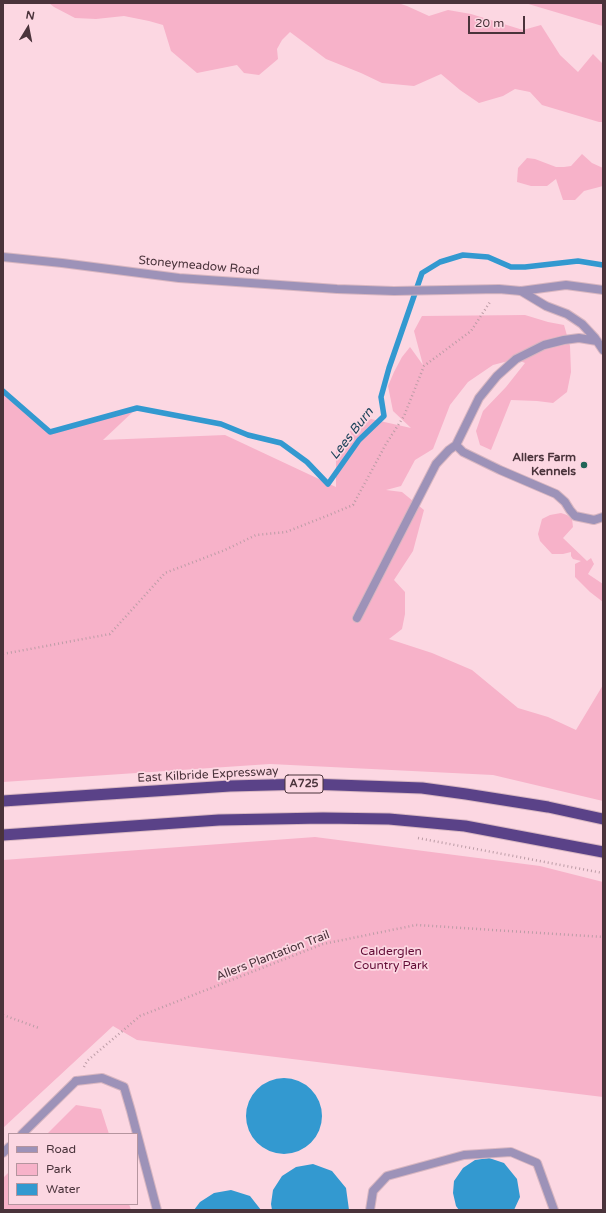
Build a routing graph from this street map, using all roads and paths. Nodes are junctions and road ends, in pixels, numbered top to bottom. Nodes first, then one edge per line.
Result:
1 (3, 257) edge
2 (499, 289) junction
3 (603, 290) edge
4 (521, 291) junction
5 (599, 337) edge
6 (603, 350) edge
7 (456, 445) junction
8 (603, 517) edge
9 (357, 618) dead end
10 (3, 654) edge
11 (3, 801) edge
12 (603, 819) edge
13 (3, 835) edge
14 (414, 838) dead end
15 (603, 852) edge
16 (603, 873) edge
17 (603, 936) edge
18 (3, 1015) edge
19 (39, 1028) dead end
20 (76, 1081) junction
21 (23, 1133) edge
22 (137, 1133) edge
23 (138, 1138) edge
24 (157, 1210) edge
25 (370, 1210) edge
26 (554, 1210) edge

1 - 2 street, Stoneymeadow Road
2 - 4 street
2 - 10 path
3 - 4 street
4 - 5 street
5 - 6 street
5 - 7 street
7 - 8 street
7 - 9 street
11 - 12 highway, East Kilbride Expressway / A725
13 - 15 highway
14 - 16 path
17 - 20 path, Allers Plantation Trail
18 - 19 path
20 - 21 street
20 - 22 street
23 - 24 street
25 - 26 street

